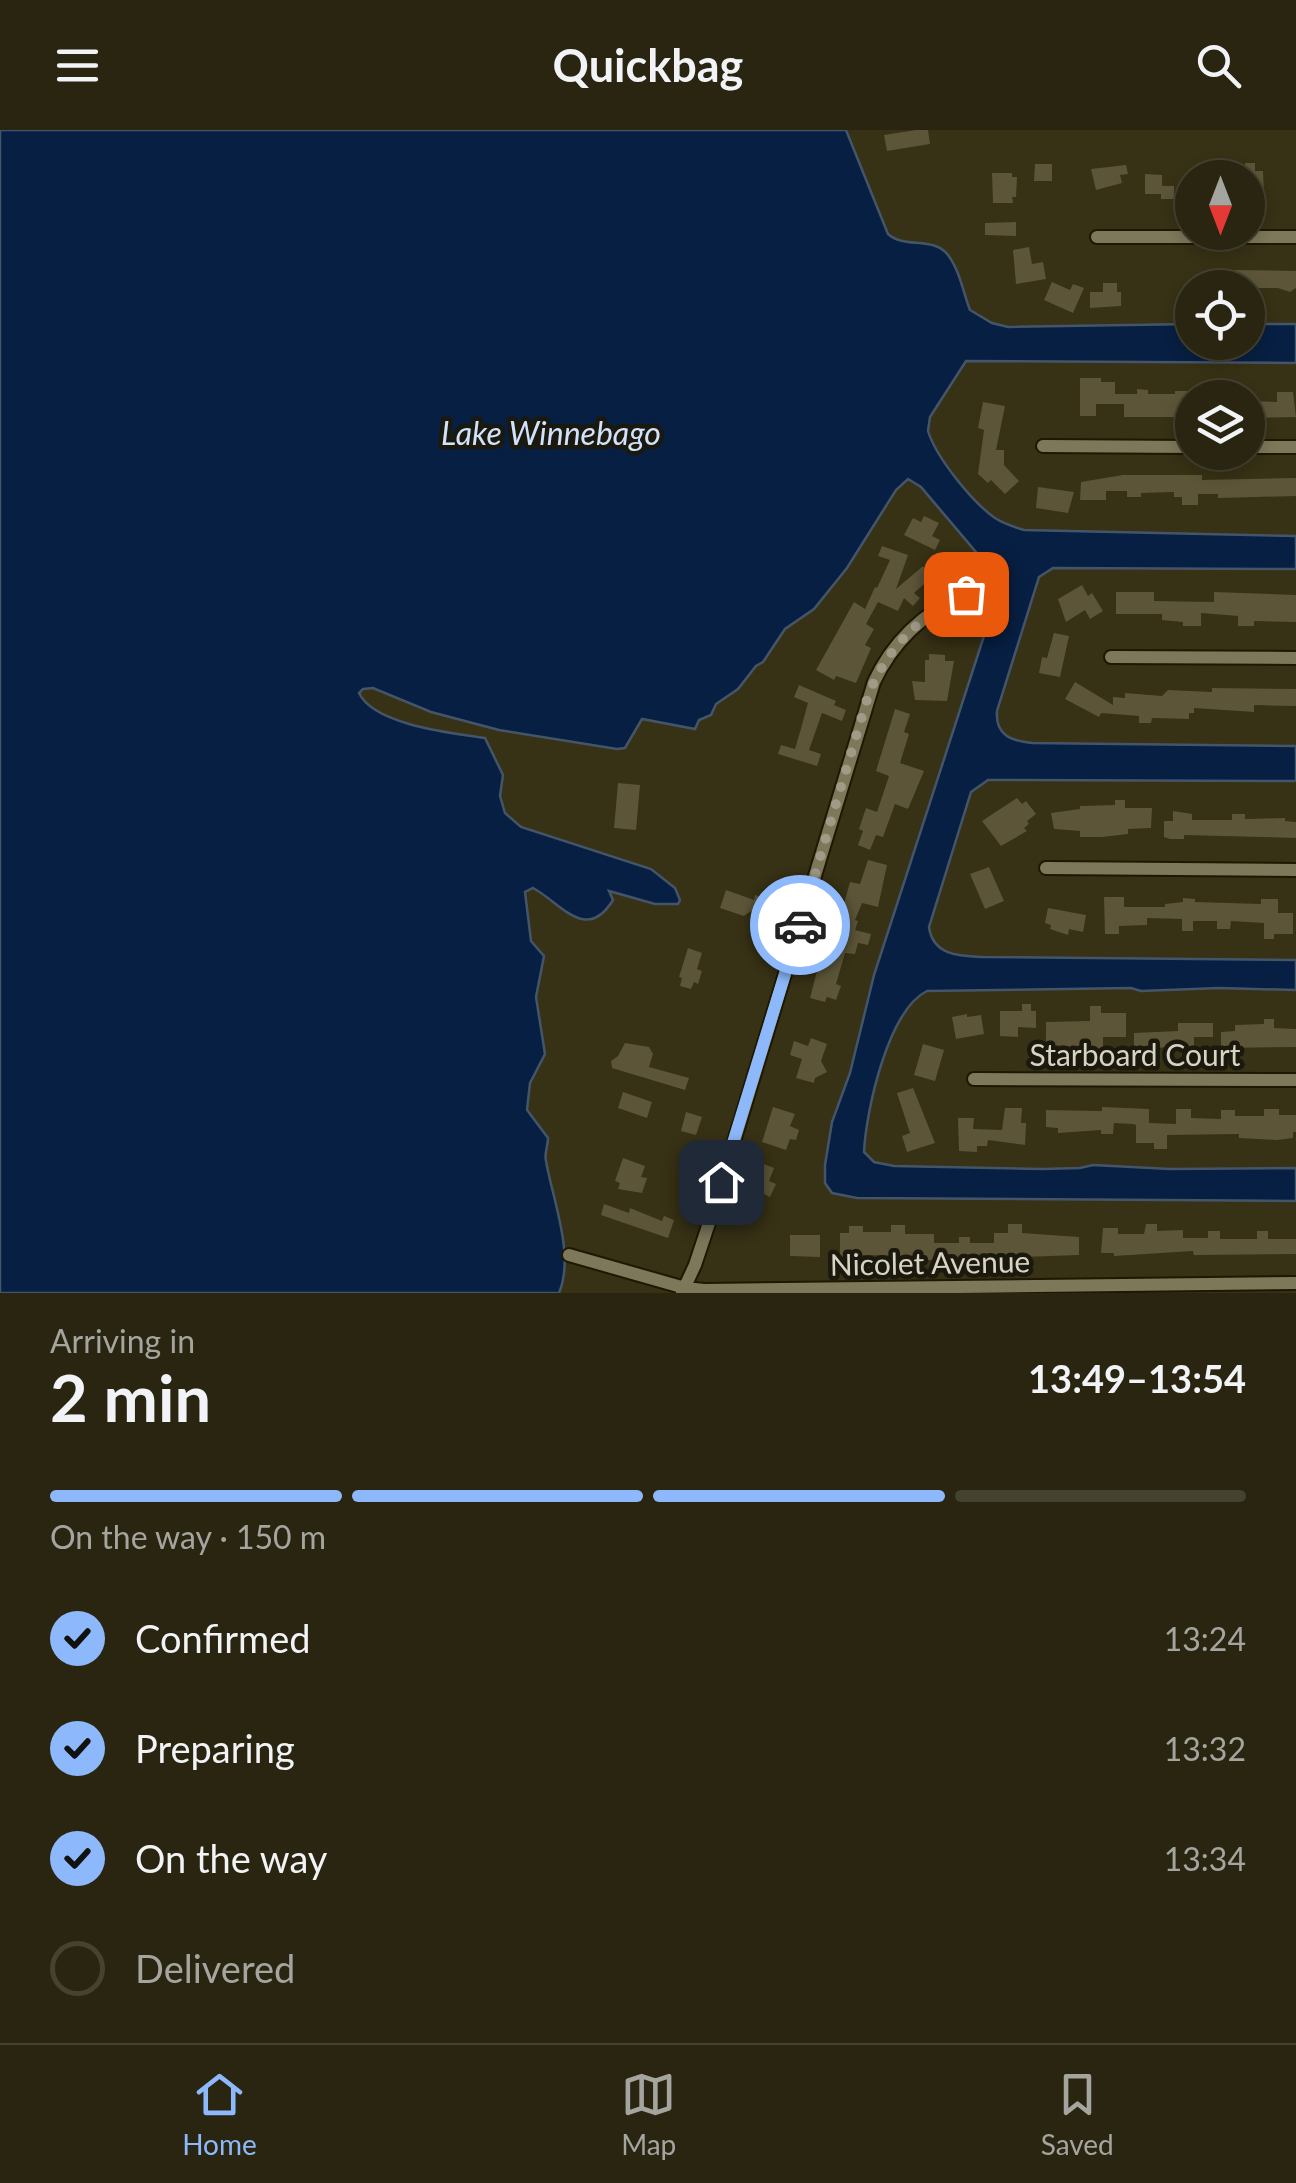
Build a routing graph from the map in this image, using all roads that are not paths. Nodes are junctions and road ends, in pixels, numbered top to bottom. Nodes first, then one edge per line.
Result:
1 (1097, 236) dead end
2 (1296, 237) edge
3 (1043, 446) dead end
4 (1175, 446) edge
5 (1265, 447) edge
6 (1296, 447) edge
7 (966, 594) dead end
8 (1111, 657) dead end
9 (1296, 658) edge
10 (1046, 868) dead end
11 (1296, 870) edge
12 (974, 1079) dead end
13 (1296, 1080) edge
14 (569, 1255) dead end
15 (1296, 1283) edge
16 (683, 1290) edge
17 (972, 1290) edge

1 - 2 street
3 - 4 street
5 - 6 street
7 - 16 street
8 - 9 street
10 - 11 street
12 - 13 street, Starboard Court
14 - 16 street, Nicolet Avenue
15 - 17 street, Nicolet Avenue
16 - 17 street, Nicolet Avenue

